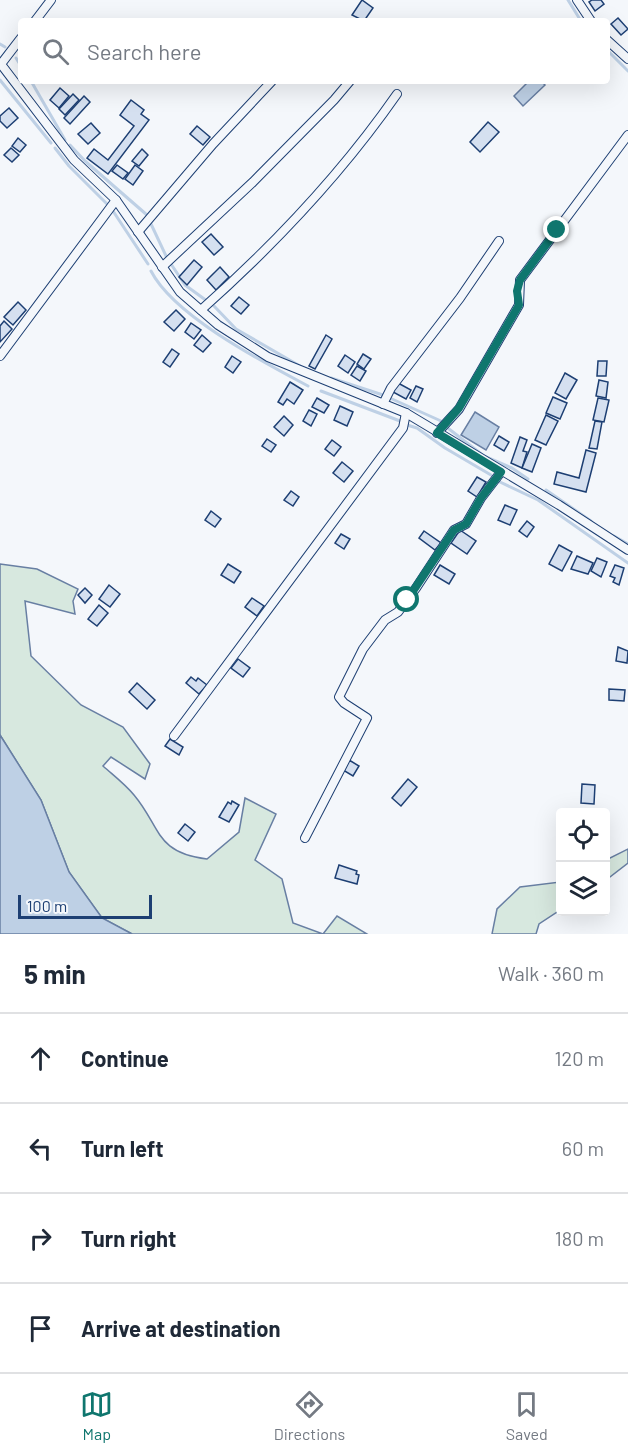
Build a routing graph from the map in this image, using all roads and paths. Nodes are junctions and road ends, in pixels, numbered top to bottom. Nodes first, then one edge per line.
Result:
1 (51, 0) edge
2 (577, 0) edge
3 (36, 18) edge
4 (589, 18) edge
5 (18, 42) edge
6 (610, 43) edge
7 (628, 59) edge
8 (0, 64) edge
9 (269, 84) edge
10 (347, 84) edge
11 (397, 94) dead end
12 (628, 135) edge
13 (116, 200) junction
14 (138, 232) junction
15 (499, 241) dead end
16 (162, 267) junction
17 (201, 310) junction
18 (0, 356) edge
19 (383, 404) junction
20 (406, 413) junction
21 (437, 433) junction
22 (501, 472) junction
23 (628, 550) edge
24 (174, 736) dead end
25 (305, 838) dead end

1 - 3 street
2 - 4 street
5 - 8 street
6 - 7 street
8 - 13 street
9 - 14 street
10 - 16 street
11 - 17 street
12 - 21 street
13 - 14 street
13 - 18 street
14 - 16 street
15 - 19 street
16 - 17 street
17 - 19 street
19 - 20 street
20 - 21 street
20 - 24 street
21 - 22 street
22 - 23 street
22 - 25 street

